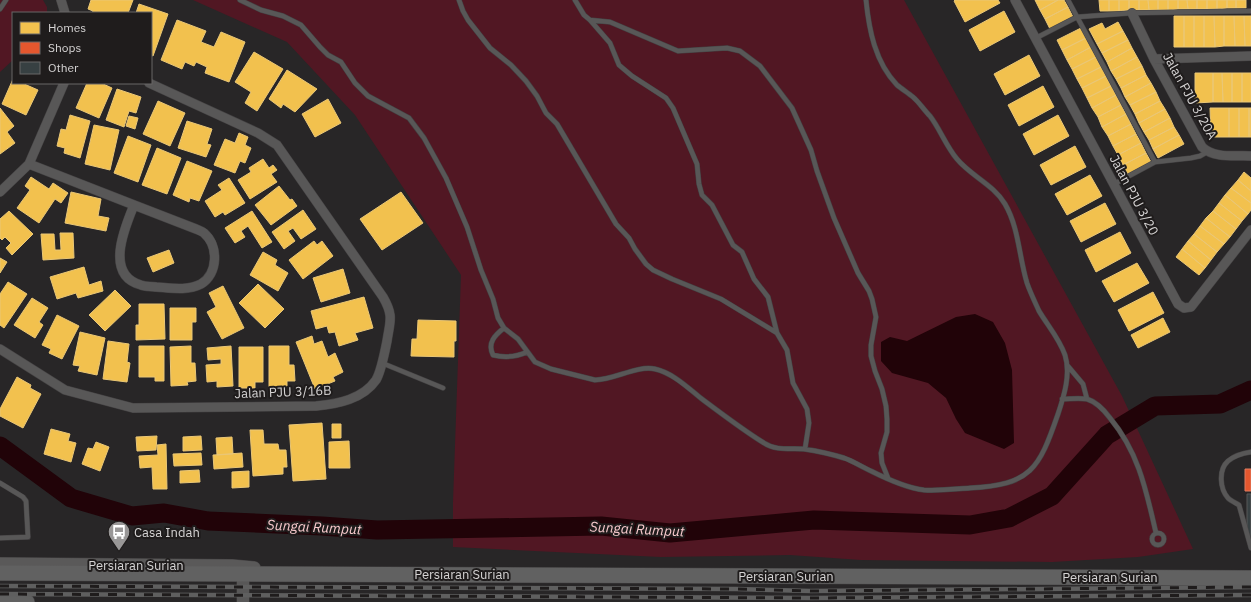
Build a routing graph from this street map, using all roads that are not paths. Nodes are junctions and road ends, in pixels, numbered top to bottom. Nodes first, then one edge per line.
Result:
1 (6, 0) edge
2 (61, 0) edge
3 (240, 0) edge
4 (459, 0) edge
5 (575, 0) edge
6 (866, 0) edge
7 (1015, 0) edge
8 (1068, 0) edge
9 (0, 8) edge
10 (1251, 11) edge
11 (65, 12) edge
12 (1132, 14) junction
13 (1077, 17) junction
14 (590, 20) junction
15 (1036, 38) junction
16 (1251, 56) edge
17 (1154, 59) junction
18 (64, 84) edge
19 (151, 84) edge
20 (1207, 152) junction
21 (1251, 156) edge
22 (1155, 162) junction
23 (29, 164) junction
24 (1114, 184) junction
25 (0, 192) edge
26 (134, 205) junction
27 (1251, 230) edge
28 (504, 328) junction
29 (777, 332) junction
30 (0, 349) edge
31 (527, 352) junction
32 (382, 363) junction
33 (1067, 365) junction
34 (443, 388) dead end
35 (1062, 399) junction
36 (1087, 399) junction
37 (805, 449) junction
38 (1251, 452) edge
39 (888, 478) junction
40 (0, 482) edge
41 (1156, 533) dead end
42 (0, 538) edge
43 (1251, 548) edge
44 (0, 564) edge
45 (0, 573) edge
46 (239, 573) junction
47 (321, 574) junction
48 (1251, 578) edge
49 (0, 602) edge
50 (27, 602) edge
51 (235, 602) edge
52 (243, 602) edge

1 - 9 lane
2 - 11 street
3 - 28 lane
4 - 29 lane
5 - 14 lane
6 - 33 lane
7 - 15 street, Jalan PJU 3/20
8 - 13 lane
10 - 12 lane
12 - 13 lane
12 - 17 street, Jalan PJU 3/20A
13 - 15 lane
13 - 22 lane
14 - 29 lane
14 - 39 lane
15 - 24 street, Jalan PJU 3/20
16 - 17 street
17 - 20 street, Jalan PJU 3/20A
18 - 23 street
19 - 32 street, Jalan PJU 3/16B
20 - 21 street, Jalan PJU 3/20A
20 - 22 lane
22 - 24 lane
23 - 25 street
23 - 26 street
24 - 27 street, Jalan PJU 3/20
26 - 26 street
28 - 31 lane
28 - 31 lane
29 - 37 lane
30 - 32 street, Jalan PJU 3/16B
31 - 37 lane
32 - 34 lane
33 - 35 lane
33 - 36 lane
35 - 36 lane
35 - 39 lane
36 - 41 lane
37 - 39 lane
38 - 43 lane
40 - 42 lane
44 - 47 main road, Persiaran Surian
45 - 46 main road, Persiaran Surian
46 - 47 main road, Persiaran Surian
46 - 51 street
46 - 52 street
47 - 48 main road, Persiaran Surian
49 - 50 main road

